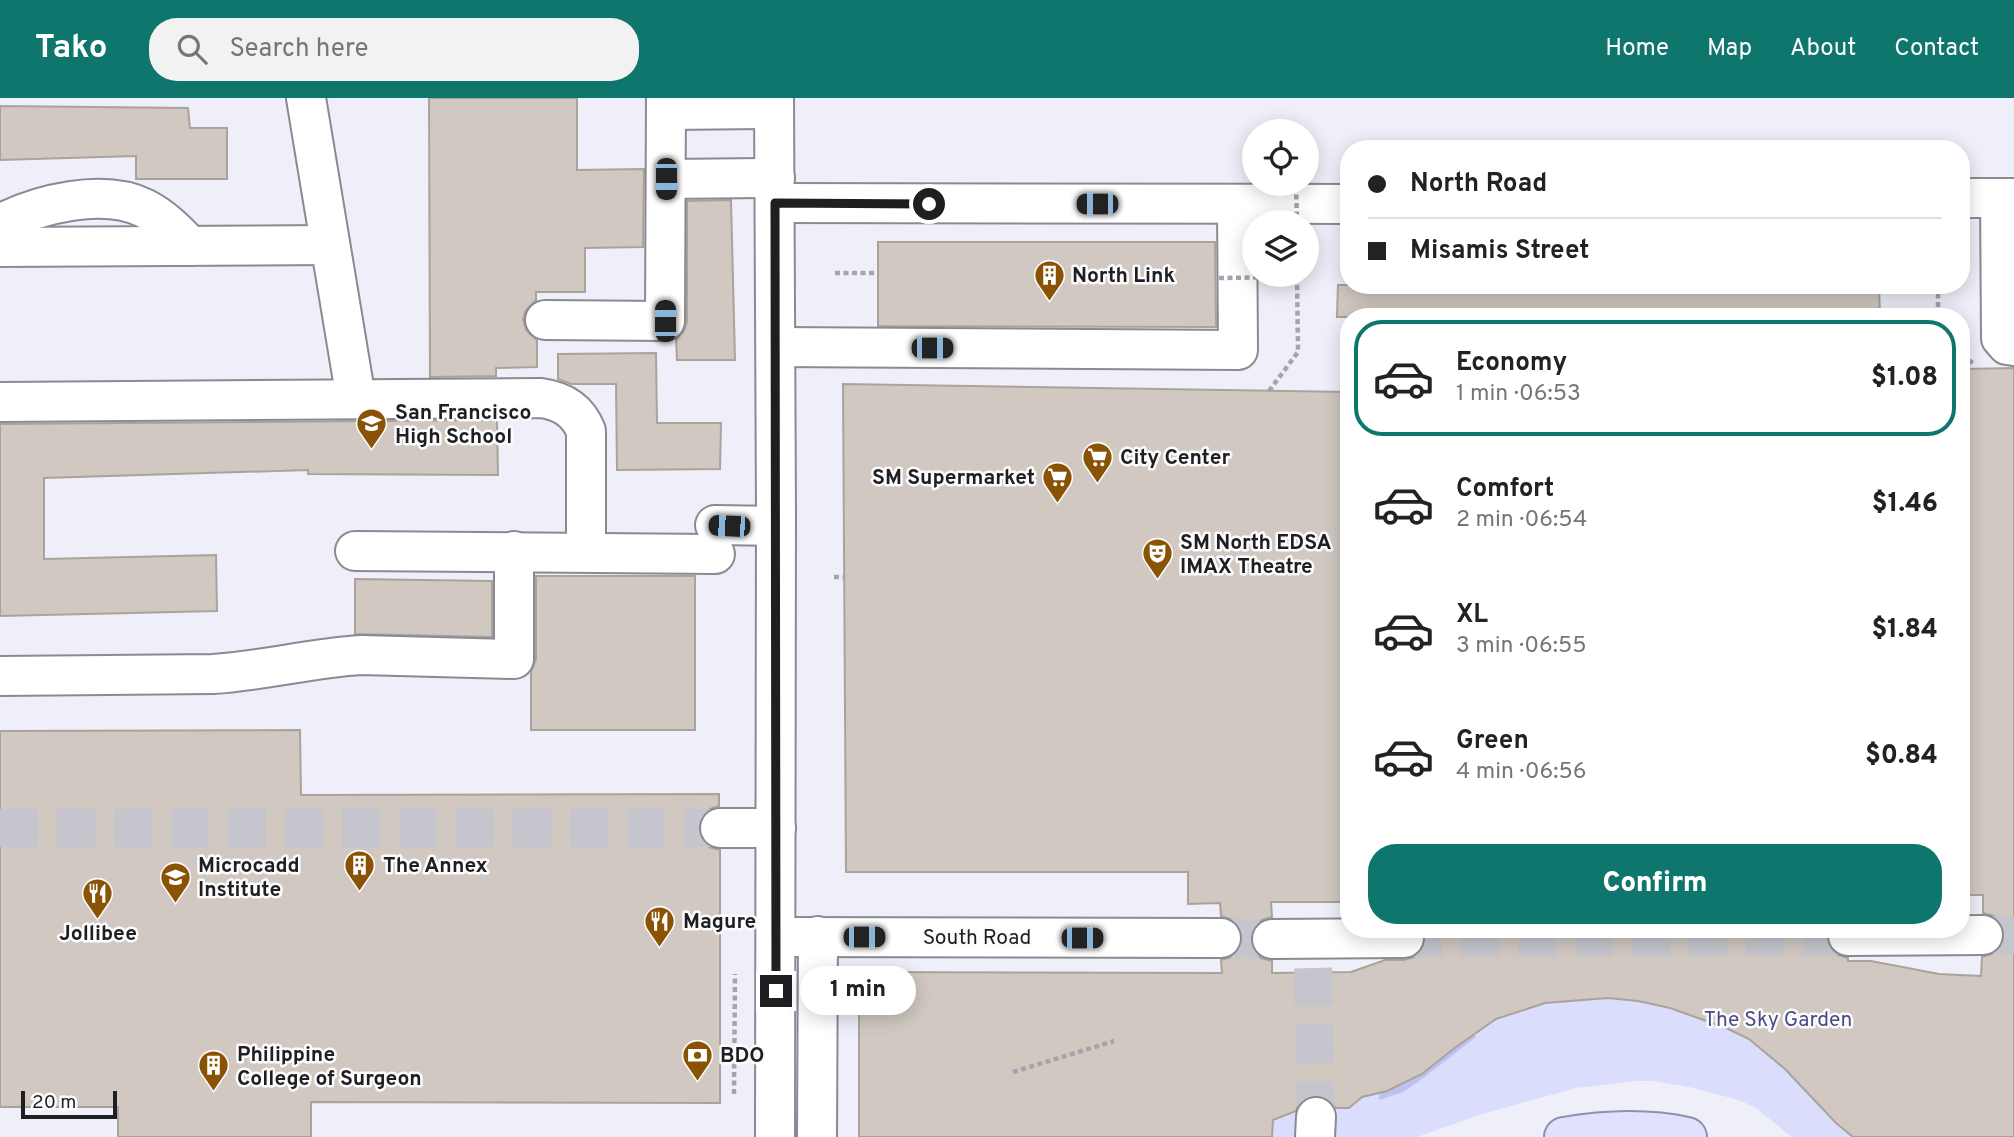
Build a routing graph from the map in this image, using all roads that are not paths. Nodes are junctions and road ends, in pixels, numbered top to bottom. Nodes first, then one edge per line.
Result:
1 (306, 98) edge
2 (775, 103) edge
3 (666, 104) edge
4 (666, 179) junction
5 (775, 191) junction
6 (1970, 198) edge
7 (2007, 198) edge
8 (1237, 204) junction
9 (1340, 204) edge
10 (0, 224) edge
11 (330, 245) junction
12 (190, 246) junction
13 (0, 247) edge
14 (545, 320) dead end
15 (2014, 346) edge
16 (776, 347) junction
17 (356, 399) junction
18 (0, 402) edge
19 (776, 526) junction
20 (355, 551) dead end
21 (514, 551) junction
22 (586, 552) junction
23 (0, 676) edge
24 (720, 828) tunnel mouth
25 (776, 828) junction
26 (1970, 935) edge
27 (1983, 935) tunnel mouth
28 (818, 936) junction
29 (776, 937) junction
30 (1221, 938) tunnel mouth
31 (1404, 938) tunnel mouth
32 (1272, 939) tunnel mouth
33 (775, 1137) edge
34 (817, 1137) edge
35 (1564, 1137) edge
36 (1686, 1137) edge

1 - 11 street
2 - 3 street
2 - 5 street
3 - 4 street
4 - 5 street
4 - 14 street
5 - 8 street
5 - 16 street
6 - 7 street
7 - 15 street
8 - 9 street
8 - 16 street
10 - 12 street
11 - 12 street
11 - 17 street
12 - 13 street
16 - 19 street
17 - 18 street
17 - 22 street
19 - 22 street
19 - 25 street
20 - 21 street
21 - 22 street
21 - 23 street
24 - 25 street
25 - 29 street
26 - 27 street
28 - 29 street, South Road
28 - 30 street, South Road
28 - 34 street
29 - 33 street
31 - 32 street
35 - 36 main road

